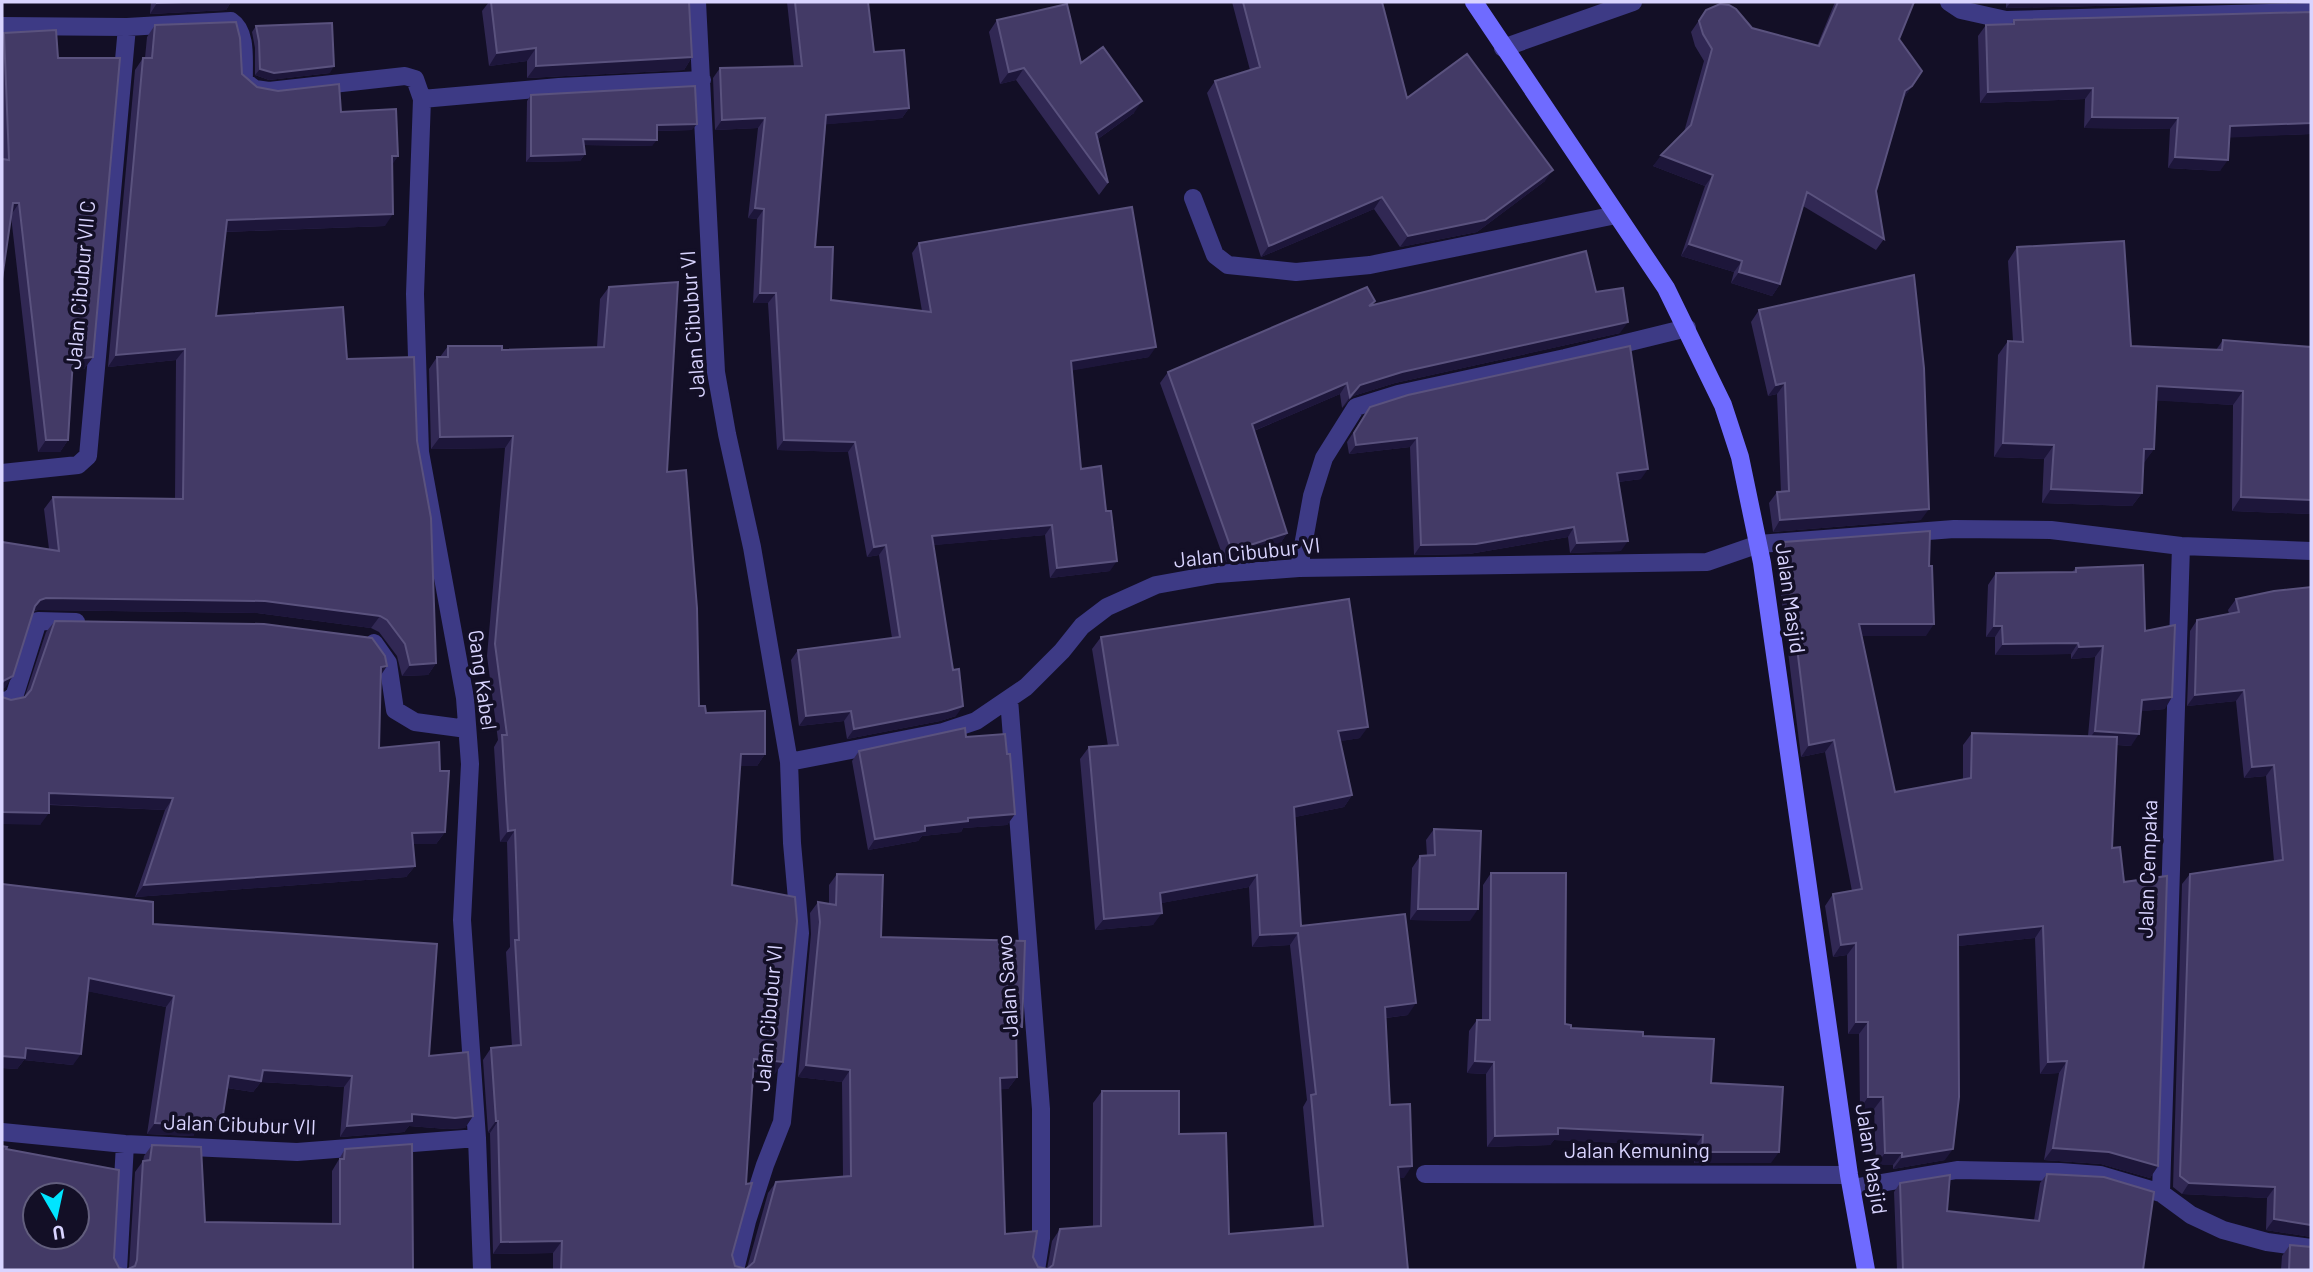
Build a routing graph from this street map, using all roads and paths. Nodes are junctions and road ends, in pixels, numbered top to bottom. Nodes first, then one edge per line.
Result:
1 (697, 2) edge
2 (1474, 2) edge
3 (1633, 2) edge
4 (1950, 2) edge
5 (2311, 12) edge
6 (2, 26) edge
7 (127, 27) junction
8 (1503, 48) junction
9 (702, 80) junction
10 (422, 99) junction
11 (1193, 198) dead end
12 (1616, 215) junction
13 (1687, 328) junction
14 (2, 473) edge
15 (1759, 544) junction
16 (2181, 546) junction
17 (2311, 551) edge
18 (1299, 568) junction
19 (89, 622) edge
20 (358, 637) edge
21 (1009, 699) junction
22 (2, 701) edge
23 (467, 729) junction
24 (789, 762) junction
25 (2, 1132) edge
26 (477, 1138) junction
27 (125, 1144) junction
28 (1425, 1174) dead end
29 (1851, 1181) junction
30 (2161, 1193) junction
31 (2311, 1248) edge
32 (118, 1270) edge
33 (482, 1270) edge
34 (735, 1270) edge
35 (1036, 1270) edge
36 (1866, 1270) edge

1 - 9 street, Jalan Cibubur VI
2 - 8 street, Jalan Masjid
3 - 8 street
4 - 5 street
6 - 7 street
7 - 10 street
7 - 14 street, Jalan Cibubur VII C
8 - 12 street, Jalan Masjid
9 - 10 street
9 - 24 street, Jalan Cibubur VI
10 - 23 street, Gang Kabel
11 - 12 street
12 - 13 street, Jalan Masjid
13 - 15 street, Jalan Masjid
13 - 18 street
15 - 16 street, Jalan Cibubur VI
15 - 18 street, Jalan Cibubur VI
15 - 29 street, Jalan Masjid
16 - 17 street, Jalan Cibubur VI
16 - 30 street, Jalan Cempaka
18 - 21 street, Jalan Cibubur VI
19 - 22 street
20 - 23 street
21 - 24 street, Jalan Cibubur VI
21 - 35 street, Jalan Sawo
23 - 26 street, Gang Kabel
24 - 34 street, Jalan Cibubur VI
25 - 27 street, Jalan Cibubur VII
26 - 27 street, Jalan Cibubur VII
26 - 33 street, Gang Kabel
27 - 32 street
28 - 29 street, Jalan Kemuning
29 - 30 street
29 - 36 street, Jalan Masjid
30 - 31 street

